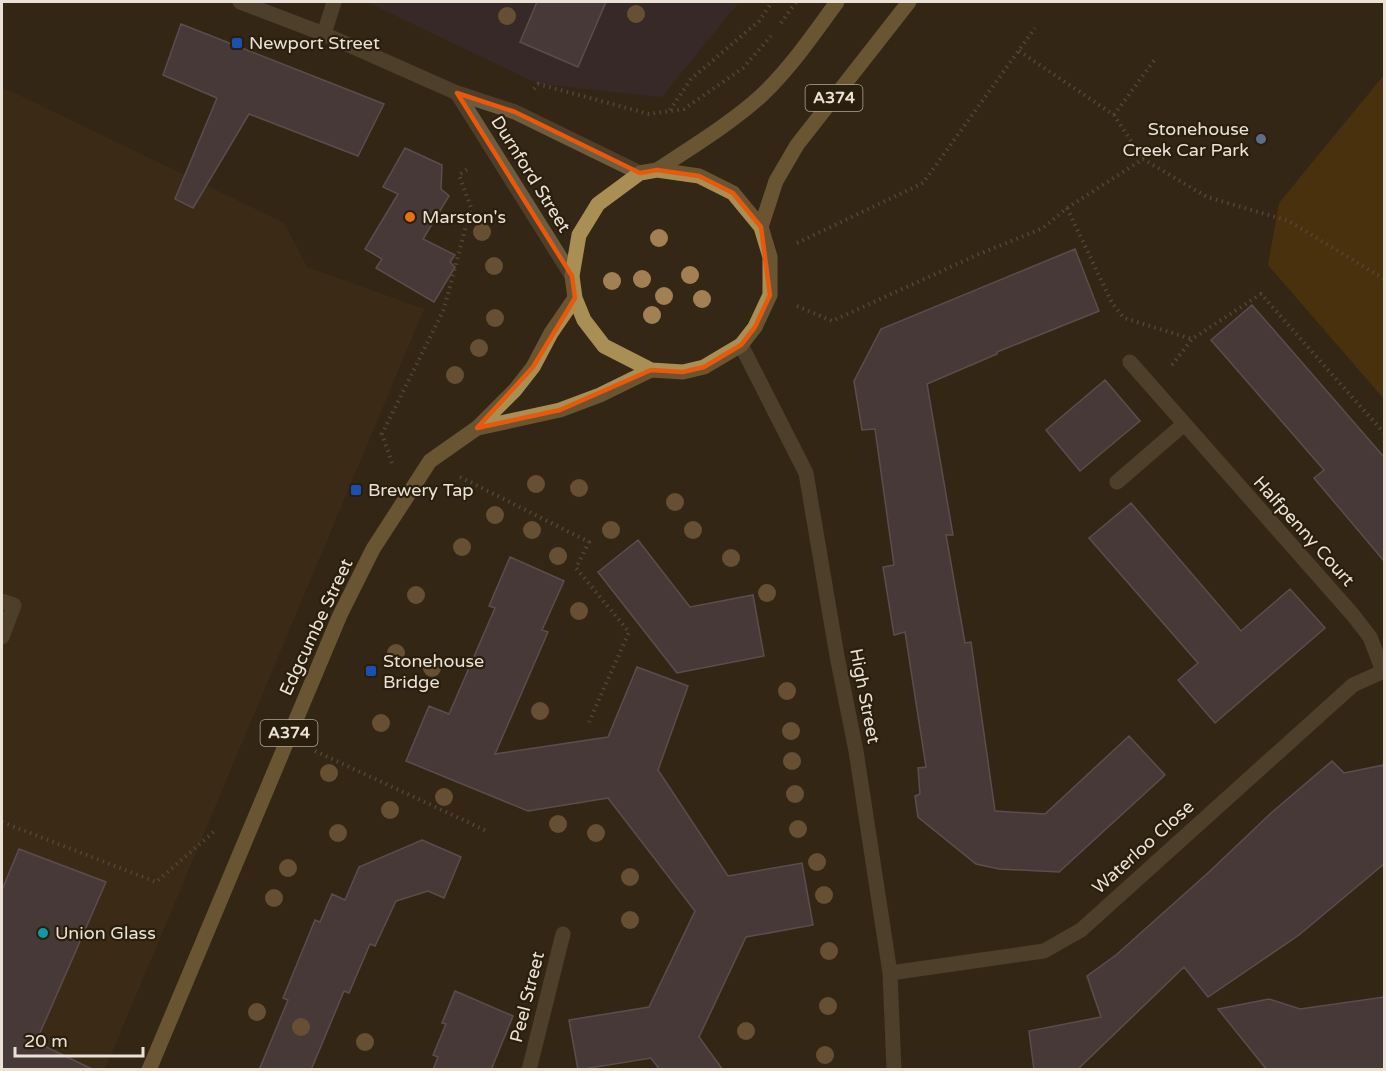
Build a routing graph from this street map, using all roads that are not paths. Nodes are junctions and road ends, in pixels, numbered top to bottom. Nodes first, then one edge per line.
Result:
1 (240, 2) edge
2 (334, 2) edge
3 (837, 2) edge
4 (909, 2) edge
5 (324, 34) junction
6 (457, 93) junction
7 (657, 170) junction
8 (640, 173) junction
9 (761, 227) junction
10 (572, 276) junction
11 (575, 298) junction
12 (741, 345) junction
13 (1130, 362) dead end
14 (651, 370) junction
15 (1184, 424) junction
16 (477, 428) junction
17 (1117, 482) dead end
18 (2, 601) edge
19 (2, 637) edge
20 (1384, 671) edge
21 (563, 934) dead end
22 (890, 973) junction
23 (149, 1070) edge
24 (529, 1070) edge
25 (894, 1070) edge

1 - 5 street, Durnford Street
2 - 5 street
3 - 7 main road, A374
4 - 9 main road, A374
5 - 6 street, Durnford Street
6 - 8 street, Durnford Street
6 - 10 street, Durnford Street
7 - 8 main road
7 - 9 main road
8 - 10 main road
9 - 12 main road
10 - 11 main road
11 - 14 main road
11 - 16 main road, A374
12 - 14 main road
12 - 22 street, High Street
13 - 15 street, Halfpenny Court
14 - 16 main road, A374
15 - 17 street
15 - 20 street, Halfpenny Court
16 - 23 main road, Edgcumbe Street / A374
18 - 19 street
20 - 22 street, Waterloo Close
21 - 24 street, Peel Street
22 - 25 street, High Street

